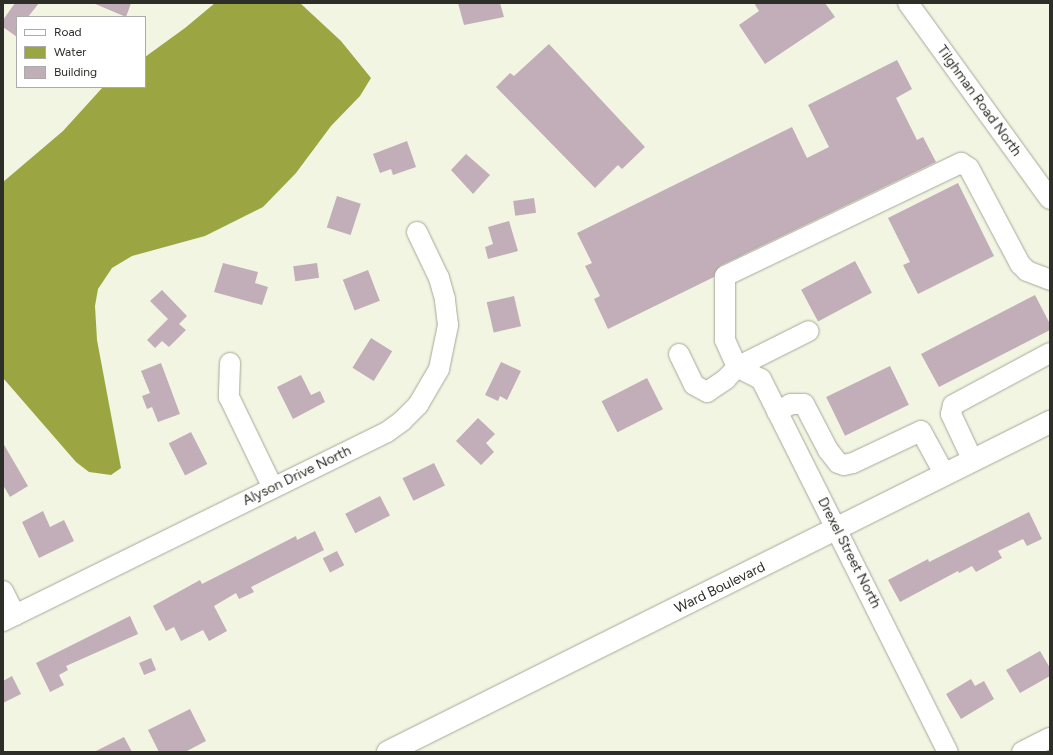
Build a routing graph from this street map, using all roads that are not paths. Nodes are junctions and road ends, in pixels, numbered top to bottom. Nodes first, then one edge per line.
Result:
1 (908, 3) edge
2 (1050, 199) edge
3 (417, 232) dead end
4 (1049, 278) edge
5 (809, 331) dead end
6 (1050, 353) edge
7 (679, 354) dead end
8 (230, 362) dead end
9 (736, 367) junction
10 (777, 412) junction
11 (1050, 422) edge
12 (973, 460) junction
13 (945, 475) junction
14 (273, 488) junction
15 (838, 529) junction
16 (3, 591) edge
17 (9, 618) edge
18 (1050, 738) edge
19 (388, 752) edge
20 (948, 752) edge
21 (1022, 752) edge

1 - 2 street, Tilghman Road North
3 - 14 street, Alyson Drive North
4 - 9 street
5 - 9 street
6 - 12 street
7 - 9 street
8 - 14 street
9 - 10 street, Drexel Street North
10 - 13 street
10 - 15 street, Drexel Street North
11 - 12 main road, Ward Boulevard
12 - 13 main road, Ward Boulevard
13 - 15 main road, Ward Boulevard
14 - 17 street, Alyson Drive North
15 - 19 main road, Ward Boulevard
15 - 20 street, Drexel Street North
16 - 17 street
18 - 21 street

